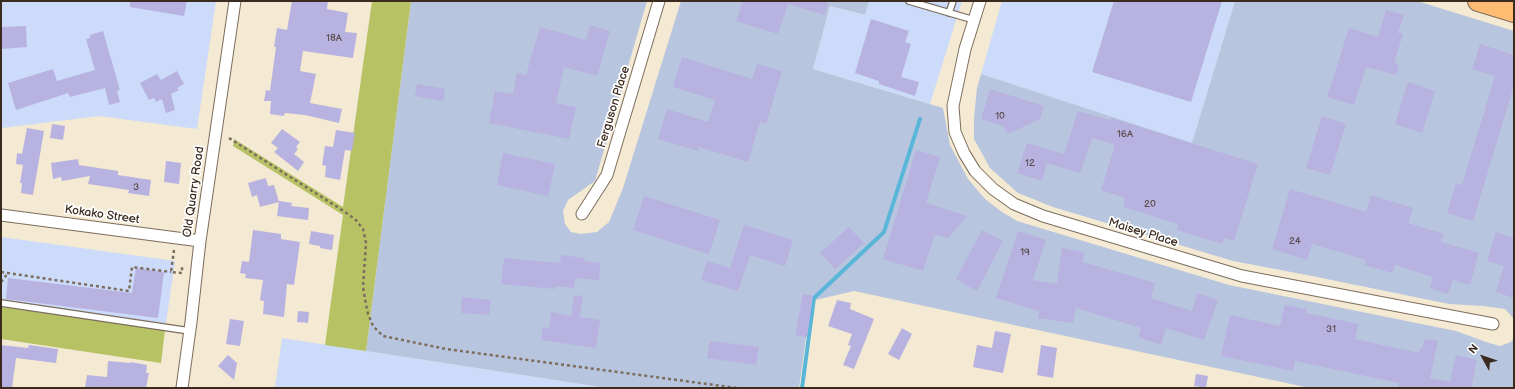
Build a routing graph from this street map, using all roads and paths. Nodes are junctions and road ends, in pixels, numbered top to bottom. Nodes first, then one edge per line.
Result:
1 (235, 1) edge
2 (659, 1) edge
3 (909, 1) edge
4 (953, 1) edge
5 (980, 1) edge
6 (1478, 1) edge
7 (1514, 12) edge
8 (949, 13) junction
9 (974, 20) junction
10 (229, 138) dead end
11 (582, 214) dead end
12 (1, 215) edge
13 (200, 241) junction
14 (174, 250) dead end
15 (182, 267) dead end
16 (1, 272) edge
17 (171, 272) junction
18 (8, 273) junction
19 (1, 282) edge
20 (1, 303) edge
21 (1493, 324) dead end
22 (190, 331) junction
23 (182, 388) edge
24 (737, 388) edge

1 - 13 street, Old Quarry Road
2 - 11 street, Ferguson Place
3 - 8 lane
4 - 8 lane
5 - 9 street, Maisey Place
6 - 7 highway
8 - 9 lane
9 - 21 street, Maisey Place
10 - 24 path
12 - 13 street, Kokako Street
13 - 22 street, Old Quarry Road
14 - 17 path
15 - 17 path
16 - 18 path
17 - 18 path
18 - 19 path
20 - 22 lane
22 - 23 street, Old Quarry Road

